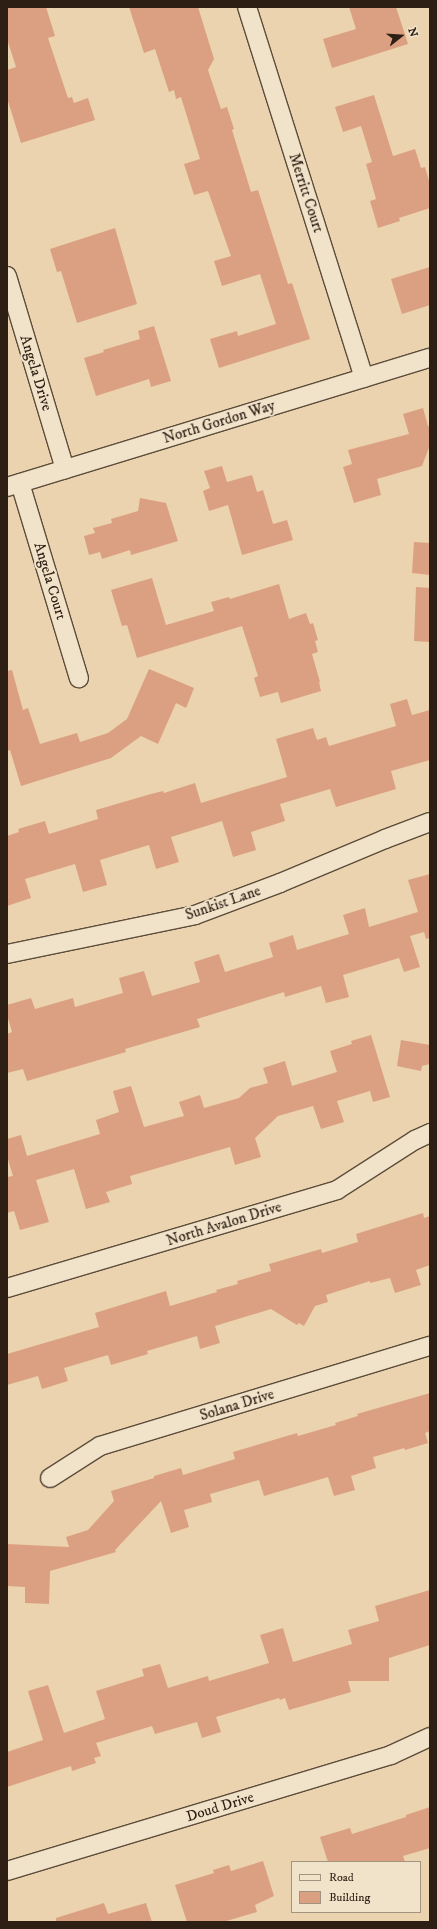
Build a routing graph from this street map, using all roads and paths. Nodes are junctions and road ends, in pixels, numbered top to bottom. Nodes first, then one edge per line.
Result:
1 (247, 7) edge
2 (7, 276) edge
3 (430, 358) edge
4 (364, 378) junction
5 (65, 469) junction
6 (13, 485) edge
7 (80, 678) dead end
8 (430, 822) edge
9 (7, 954) edge
10 (430, 1133) edge
11 (7, 1288) edge
12 (430, 1346) edge
13 (50, 1478) dead end
14 (430, 1737) edge
15 (7, 1871) edge

1 - 4 street, Merritt Court
2 - 5 street, Angela Drive
3 - 4 street, North Gordon Way
4 - 5 street, North Gordon Way
5 - 6 street, North Gordon Way
6 - 7 street, Angela Court
8 - 9 street, Sunkist Lane
10 - 11 street, North Avalon Drive
12 - 13 street, Solana Drive
14 - 15 street, Doud Drive

